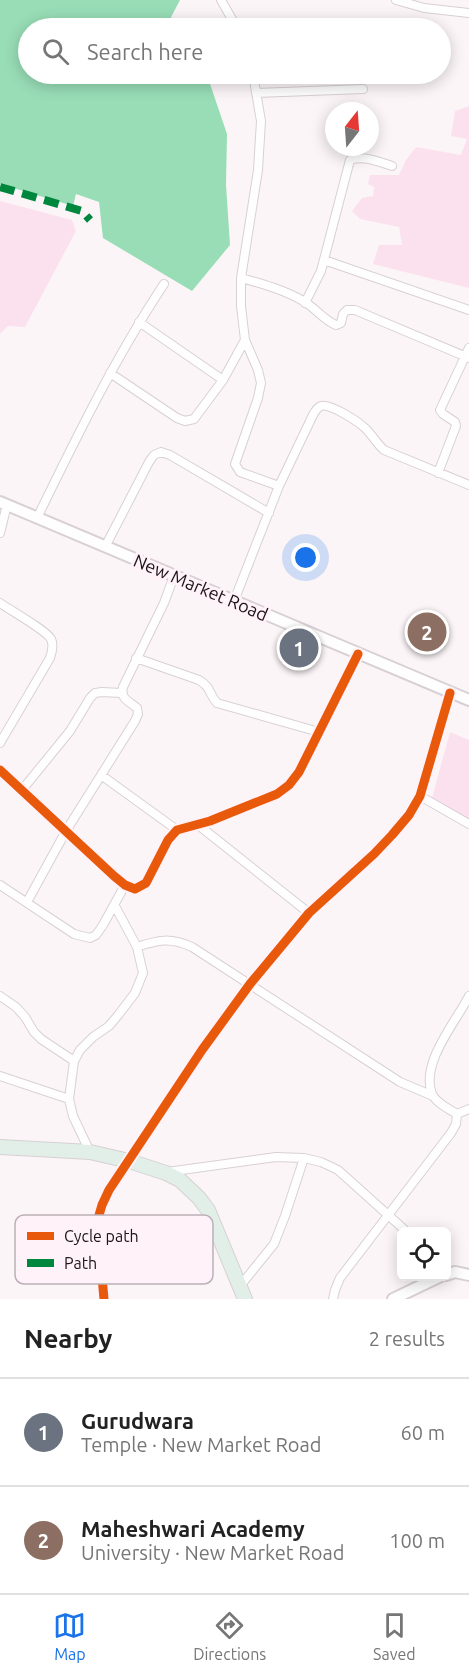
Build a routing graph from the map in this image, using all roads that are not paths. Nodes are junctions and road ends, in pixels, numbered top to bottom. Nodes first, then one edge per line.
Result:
1 (221, 0) edge
2 (396, 0) edge
3 (469, 13) edge
4 (231, 18) edge
5 (255, 84) edge
6 (363, 89) dead end
7 (256, 93) junction
8 (392, 166) dead end
9 (324, 260) junction
10 (241, 278) junction
11 (164, 284) dead end
12 (305, 303) junction
13 (469, 310) edge
14 (139, 322) junction
15 (245, 340) junction
16 (468, 354) edge
17 (110, 373) junction
18 (223, 380) junction
19 (438, 473) junction
20 (469, 485) edge
21 (279, 486) junction
22 (4, 504) edge
23 (269, 513) junction
24 (37, 518) junction
25 (0, 533) edge
26 (105, 546) junction
27 (174, 576) junction
28 (234, 602) junction
29 (0, 603) edge
30 (358, 654) junction
31 (136, 658) junction
32 (121, 693) junction
33 (450, 693) junction
34 (469, 700) edge
35 (319, 732) junction
36 (0, 743) edge
37 (0, 770) edge
38 (101, 775) junction
39 (22, 790) junction
40 (420, 796) junction
41 (197, 824) junction
42 (469, 824) edge
43 (177, 830) junction
44 (66, 831) junction
45 (0, 885) edge
46 (125, 885) junction
47 (27, 902) junction
48 (115, 906) junction
49 (309, 913) junction
50 (137, 947) junction
51 (250, 984) junction
52 (0, 996) edge
53 (469, 996) edge
54 (74, 1061) junction
55 (0, 1076) edge
56 (432, 1096) junction
57 (69, 1099) junction
58 (469, 1109) edge
59 (457, 1114) junction
60 (0, 1147) edge
61 (90, 1152) junction
62 (304, 1158) junction
63 (129, 1161) junction
64 (166, 1173) junction
65 (99, 1215) edge
66 (210, 1215) edge
67 (389, 1217) junction
68 (213, 1222) edge
69 (401, 1227) edge
70 (451, 1270) edge
71 (469, 1275) edge
72 (431, 1281) edge
73 (103, 1284) edge
74 (242, 1293) edge
75 (104, 1299) edge
76 (333, 1299) edge
77 (393, 1299) edge

1 - 4 street
2 - 3 street
5 - 7 street
6 - 7 street
7 - 10 street
8 - 9 street
9 - 12 street
9 - 13 street
10 - 12 street
10 - 15 street
11 - 14 street
12 - 16 street
14 - 17 street
14 - 18 street
15 - 18 street
15 - 21 street
16 - 19 street
17 - 18 street
17 - 24 street
19 - 20 street
19 - 21 street
21 - 23 street
22 - 24 street, New Market Road
22 - 25 street
23 - 26 street
23 - 28 street
24 - 26 street, New Market Road
26 - 27 street, New Market Road
27 - 28 street, New Market Road
27 - 31 street
28 - 30 street, New Market Road
29 - 36 street
30 - 33 street, New Market Road
30 - 35 street
31 - 32 street
31 - 35 street
32 - 38 street
32 - 39 street
33 - 34 street, New Market Road
33 - 40 street
35 - 41 street
37 - 39 street
38 - 43 street
38 - 44 street
39 - 44 street
40 - 42 street
40 - 49 street
41 - 43 street
41 - 49 street
43 - 46 street
44 - 46 street
44 - 47 street
45 - 47 street
46 - 48 street
47 - 48 street
48 - 50 street
49 - 51 street
50 - 51 street
50 - 54 street
51 - 56 street
51 - 63 street
52 - 54 street
53 - 56 street
54 - 57 street
55 - 57 street
56 - 59 street
57 - 61 street
58 - 59 street
59 - 67 street
60 - 61 highway
61 - 63 highway
62 - 64 street
62 - 67 street
62 - 74 street
63 - 64 highway
63 - 65 street
64 - 66 highway
67 - 69 street
67 - 76 street
68 - 74 highway
70 - 71 street
72 - 77 street
73 - 75 street

